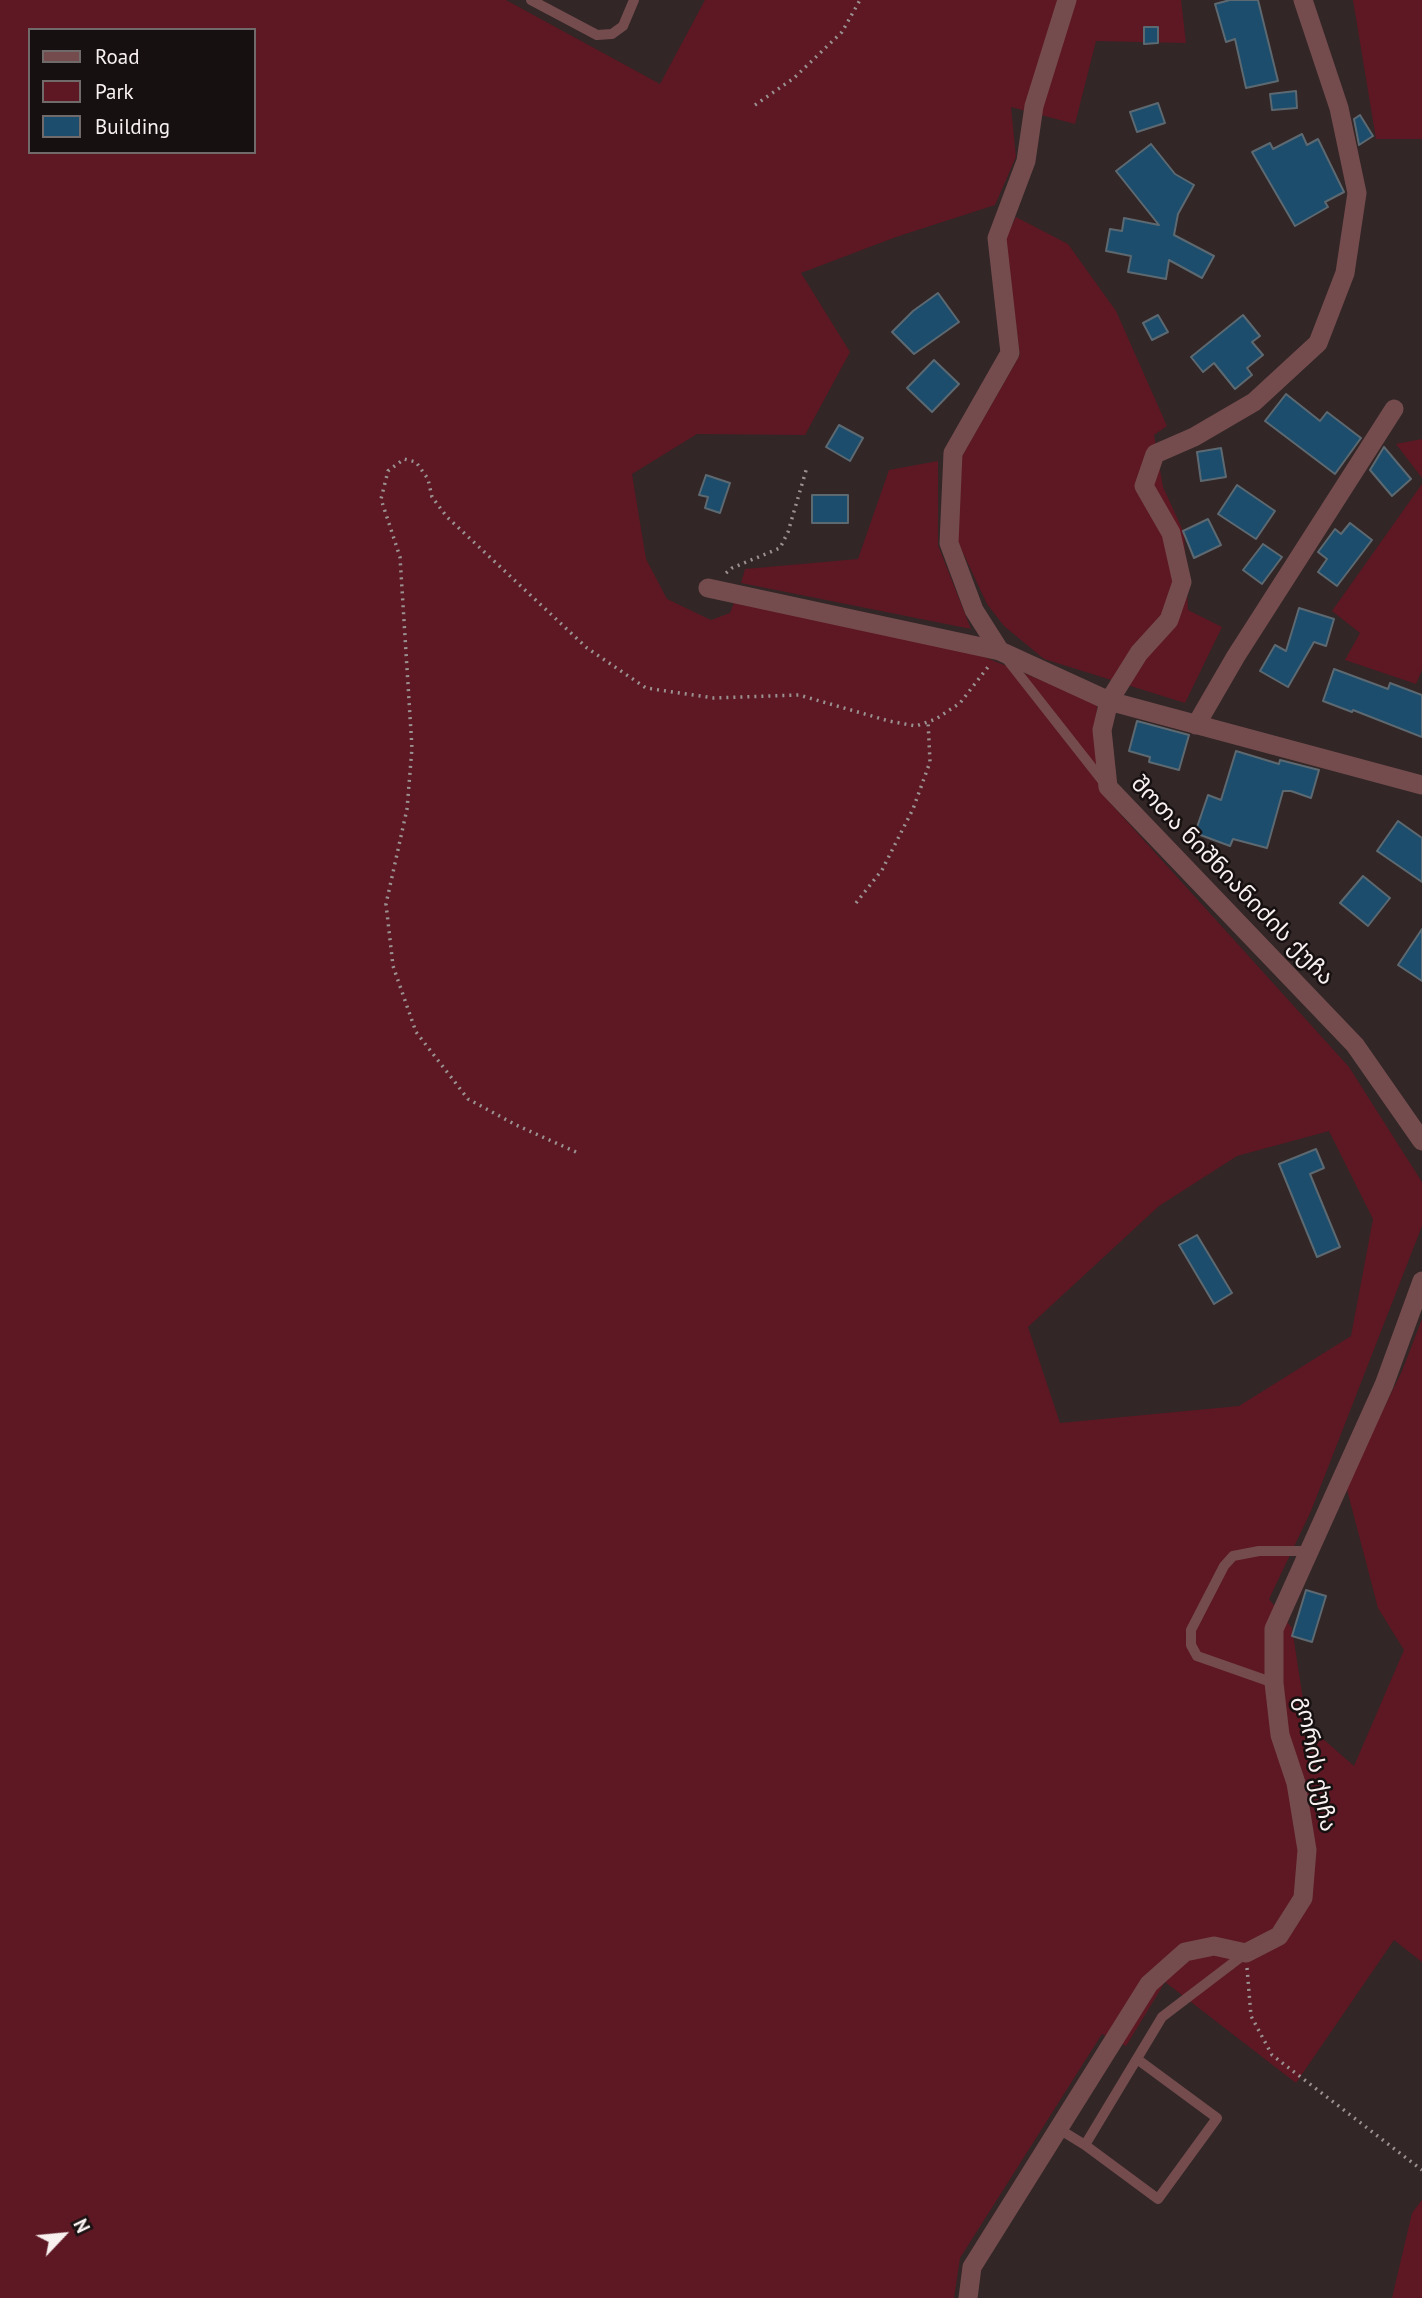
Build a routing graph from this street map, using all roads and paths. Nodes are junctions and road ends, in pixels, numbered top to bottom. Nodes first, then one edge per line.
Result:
1 (531, 0) edge
2 (634, 0) edge
3 (860, 0) edge
4 (1067, 0) edge
5 (1303, 0) edge
6 (755, 105) dead end
7 (1394, 409) dead end
8 (807, 467) dead end
9 (708, 587) joint
10 (1000, 651) junction
11 (1109, 701) junction
12 (928, 721) junction
13 (1196, 725) junction
14 (1422, 785) edge
15 (1108, 787) junction
16 (856, 903) dead end
17 (1422, 1142) edge
18 (576, 1152) dead end
19 (1422, 1281) edge
20 (1310, 1551) junction
21 (1274, 1683) junction
22 (1246, 1953) junction
23 (1137, 2059) junction
24 (1059, 2129) junction
25 (1086, 2145) junction
26 (1422, 2170) edge
27 (968, 2298) edge

1 - 2 lane
3 - 6 path
4 - 10 street
5 - 11 street, შოთა ნიშნიანიძის ქუჩა
7 - 13 street
8 - 9 path
9 - 10 street
10 - 11 street
10 - 12 path
10 - 15 lane
11 - 13 street
11 - 15 street, შოთა ნიშნიანიძის ქუჩა
12 - 16 path
12 - 18 path
13 - 14 street
15 - 17 street, შოთა ნიშნიანიძის ქუჩა
19 - 20 street, გორის ქუჩა
20 - 21 street, გორის ქუჩა
20 - 21 lane
21 - 22 street, გორის ქუჩა
22 - 23 lane
22 - 24 street
22 - 26 path
23 - 25 lane
23 - 25 lane
24 - 25 lane
24 - 27 street

